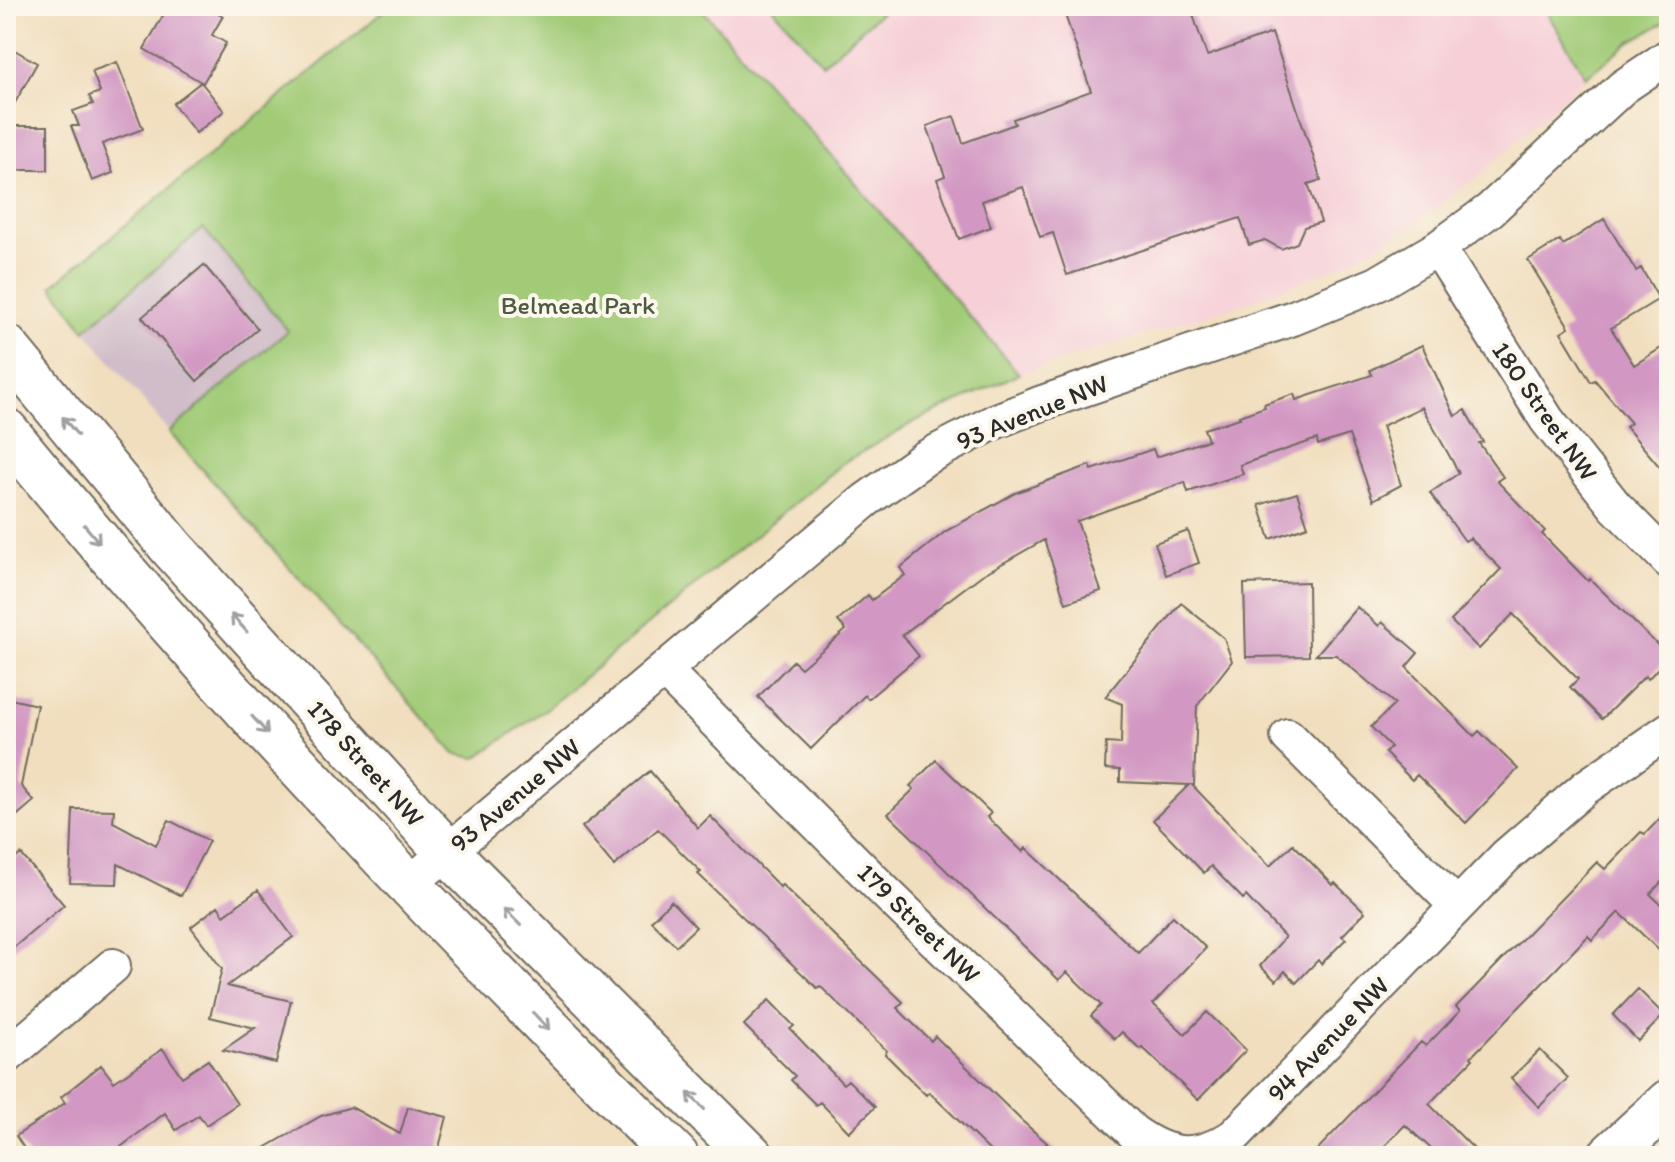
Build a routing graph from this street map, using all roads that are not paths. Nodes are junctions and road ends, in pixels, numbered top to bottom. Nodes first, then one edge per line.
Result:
1 (1669, 56) edge
2 (1438, 248) junction
3 (6, 347) edge
4 (6, 431) edge
5 (1669, 561) edge
6 (665, 671) junction
7 (1669, 730) edge
8 (1288, 736) dead end
9 (447, 852) junction
10 (408, 885) junction
11 (1457, 906) junction
12 (113, 966) dead end
13 (6, 1057) edge
14 (1669, 1102) edge
15 (1187, 1155) edge
16 (676, 1156) edge
17 (751, 1156) edge
18 (1610, 1156) edge

1 - 2 street, 93 Avenue NW
2 - 5 street, 180 Street NW
2 - 6 street, 93 Avenue NW
9 -> 3 main road, 178 Street NW
4 -> 10 main road, 178 Street NW
6 - 9 street, 93 Avenue NW
6 - 15 street, 179 Street NW
7 - 11 street, 94 Avenue NW
8 - 11 street
9 - 10 street, 93 Avenue NW
17 -> 9 main road, 178 Street NW
10 -> 16 main road, 178 Street NW
11 - 15 street, 94 Avenue NW
12 - 13 street
14 - 18 main road

